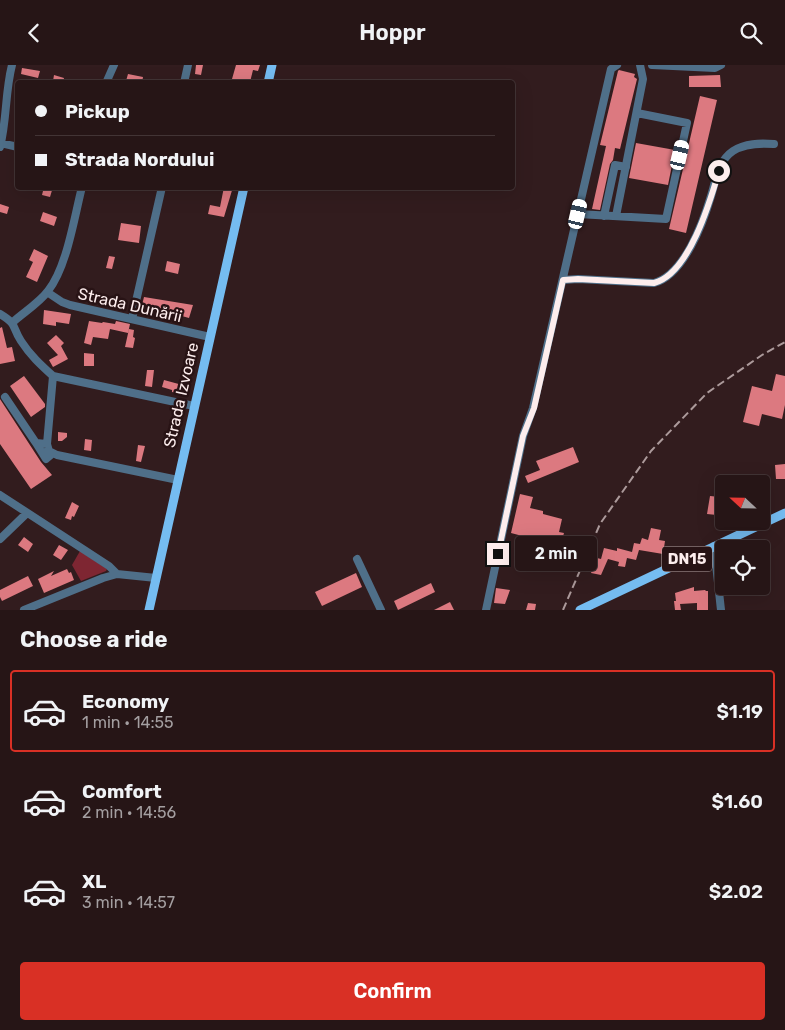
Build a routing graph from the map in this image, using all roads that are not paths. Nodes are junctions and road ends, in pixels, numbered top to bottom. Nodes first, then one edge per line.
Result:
1 (12, 65) edge
2 (114, 65) edge
3 (188, 65) edge
4 (272, 65) edge
5 (617, 65) edge
6 (640, 65) edge
7 (652, 65) edge
8 (721, 65) edge
9 (0, 74) edge
10 (9, 76) junction
11 (107, 80) edge
12 (185, 80) edge
13 (269, 80) edge
14 (637, 113) junction
15 (0, 144) edge
16 (774, 144) dead end
17 (15, 146) edge
18 (626, 167) junction
19 (81, 190) edge
20 (161, 190) edge
21 (243, 190) edge
22 (578, 214) junction
23 (604, 216) junction
24 (616, 217) junction
25 (563, 280) junction
26 (47, 292) junction
27 (0, 314) edge
28 (132, 319) junction
29 (13, 322) junction
30 (210, 337) junction
31 (54, 376) junction
32 (5, 397) dead end
33 (194, 406) junction
34 (36, 443) junction
35 (47, 444) junction
36 (52, 454) junction
37 (178, 480) junction
38 (0, 495) edge
39 (26, 513) junction
40 (785, 513) edge
41 (0, 539) edge
42 (714, 546) junction
43 (357, 559) dead end
44 (117, 574) junction
45 (156, 578) junction
46 (584, 608) edge
47 (24, 610) edge
48 (147, 610) edge
49 (381, 610) edge
50 (486, 610) edge
51 (721, 610) edge

1 - 10 street
2 - 11 street
3 - 12 street
4 - 13 main road
5 - 22 street
6 - 14 street
7 - 8 street
9 - 10 street
10 - 15 street
14 - 18 street
14 - 24 street
15 - 17 street
16 - 25 street
18 - 23 street
18 - 24 street
19 - 26 street
20 - 28 street
21 - 30 main road, Strada Izvoare
22 - 23 street
22 - 25 street
23 - 24 street
25 - 50 street
26 - 28 street, Strada Dunării
26 - 29 street
27 - 29 street
28 - 30 street, Strada Dunării
29 - 31 street
30 - 33 main road, Strada Izvoare
31 - 33 street
31 - 35 street
32 - 34 street
33 - 37 main road, Strada Izvoare
34 - 35 street
34 - 36 street
35 - 36 street
36 - 37 street
37 - 45 main road, Strada Izvoare
38 - 39 street
39 - 41 street
39 - 44 street
40 - 42 main road, DN15
42 - 46 main road, DN15
42 - 51 street
43 - 49 street
44 - 45 street
44 - 47 street
45 - 48 main road, Strada Izvoare

